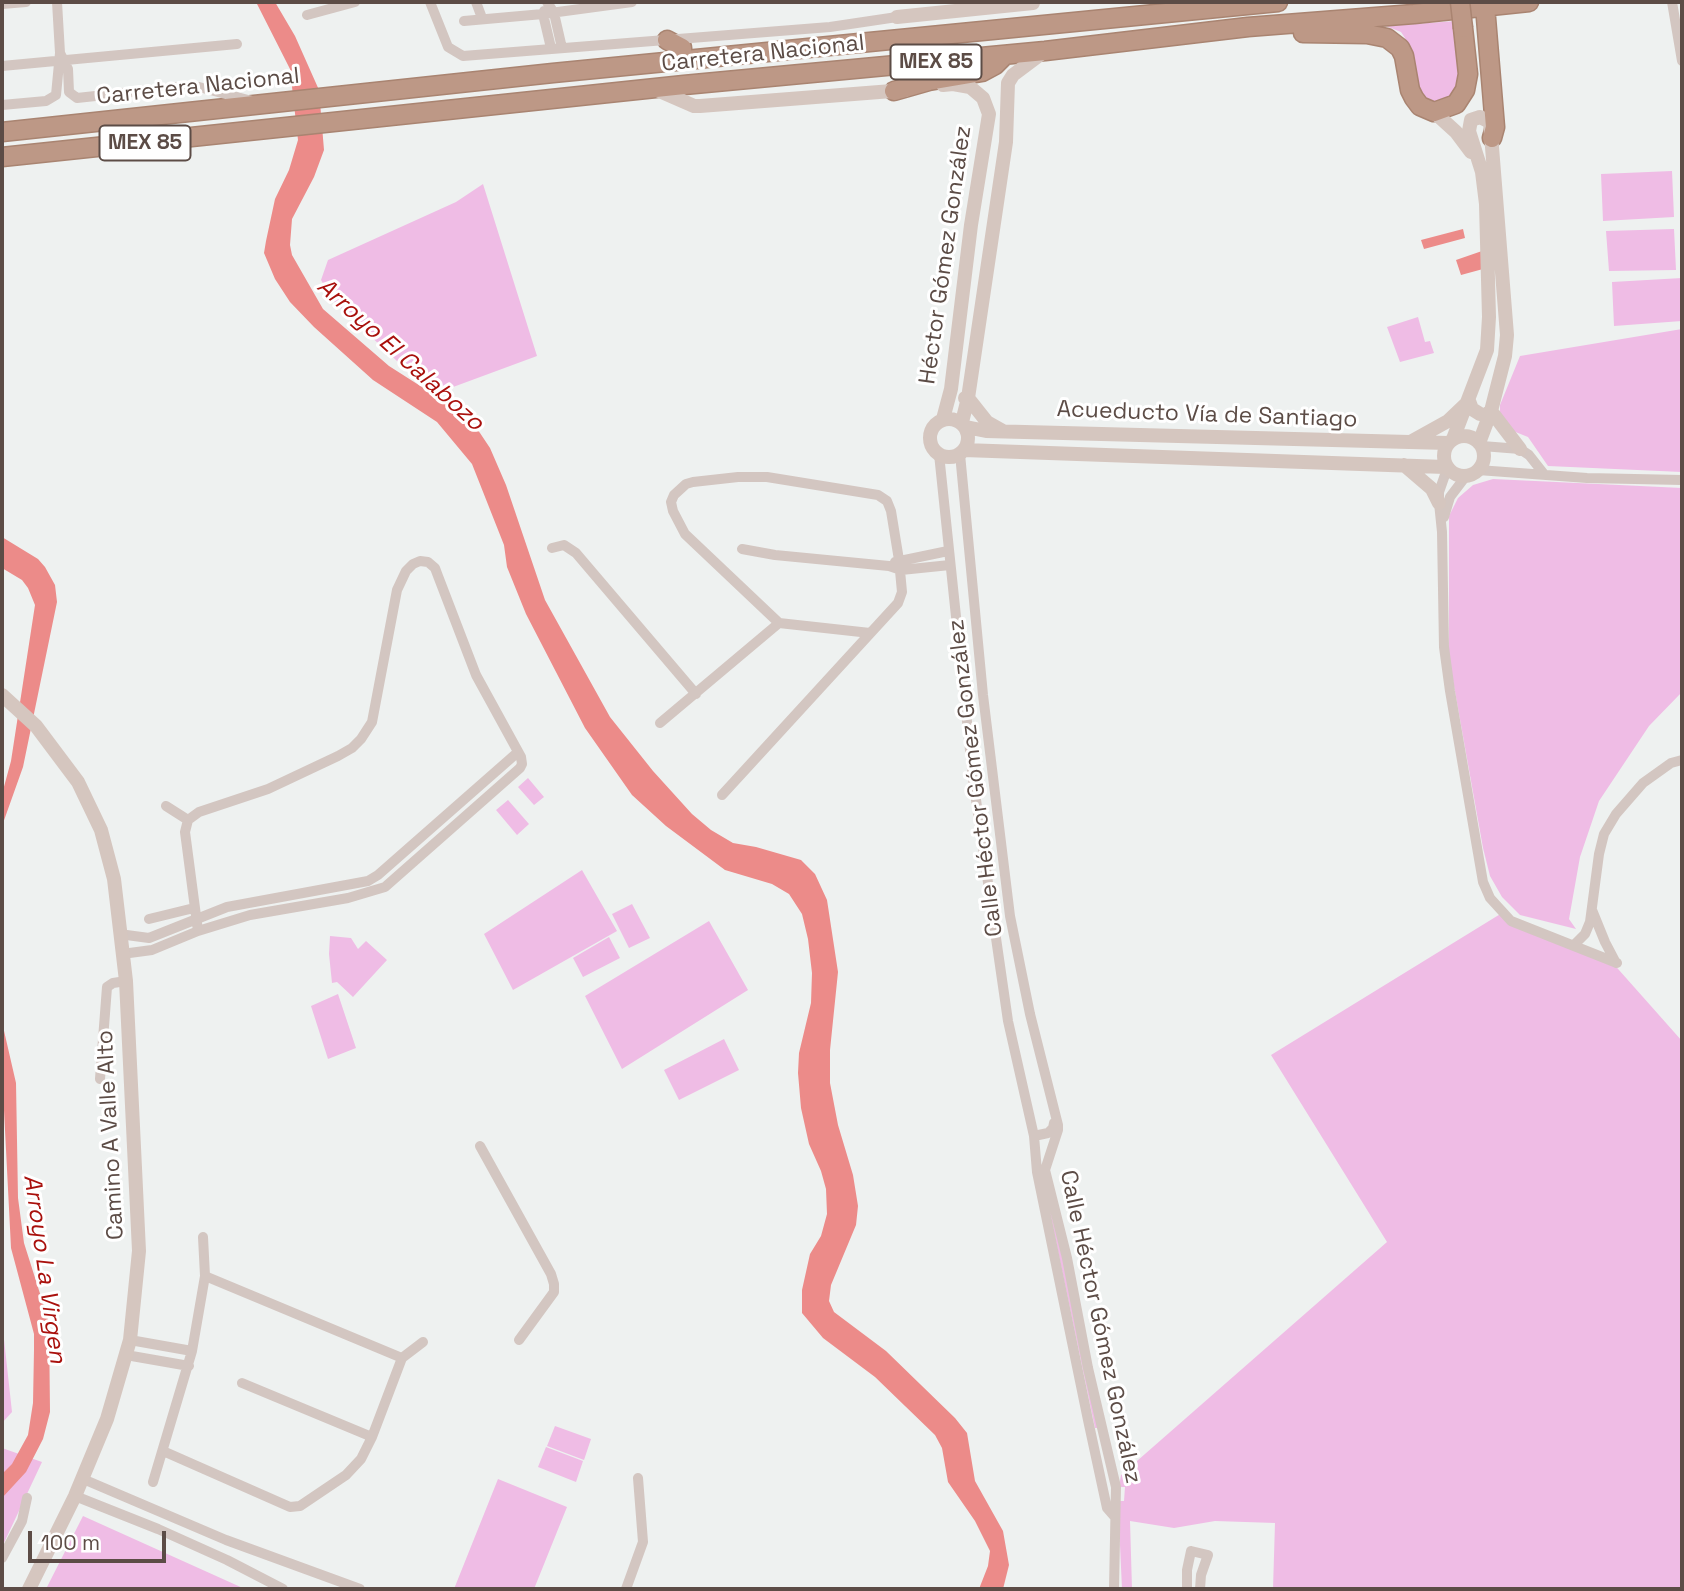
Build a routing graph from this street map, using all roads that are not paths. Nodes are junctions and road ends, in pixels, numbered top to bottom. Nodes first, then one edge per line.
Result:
1 (26, 2) edge
2 (57, 2) edge
3 (355, 2) edge
4 (476, 2) edge
5 (625, 2) edge
6 (912, 2) edge
7 (1033, 2) edge
8 (1278, 2) edge
9 (1460, 2) edge
10 (1529, 2) edge
11 (1672, 2) edge
12 (428, 3) edge
13 (2, 4) edge
14 (1485, 6) junction
15 (548, 8) edge
16 (307, 15) dead end
17 (897, 17) junction
18 (482, 18) junction
19 (464, 21) dead end
20 (1248, 27) junction
21 (667, 40) junction
22 (237, 44) dead end
23 (556, 48) junction
24 (1045, 51) junction
25 (1004, 55) junction
26 (61, 58) junction
27 (676, 61) junction
28 (1682, 61) edge
29 (2, 66) edge
30 (655, 89) junction
31 (894, 91) junction
32 (77, 98) junction
33 (52, 99) junction
34 (274, 104) junction
35 (2, 105) edge
36 (1434, 112) junction
37 (2, 132) edge
38 (1492, 138) junction
39 (2, 157) edge
40 (1482, 172) junction
41 (951, 389) junction
42 (968, 398) junction
43 (1469, 401) junction
44 (1491, 411) junction
45 (943, 419) junction
46 (964, 425) junction
47 (1004, 432) junction
48 (1451, 441) junction
49 (1405, 444) junction
50 (1480, 444) junction
51 (1520, 449) junction
52 (962, 452) junction
53 (939, 454) junction
54 (1404, 465) junction
55 (1446, 468) junction
56 (1472, 473) junction
57 (1544, 474) junction
58 (1682, 480) edge
59 (1438, 503) junction
60 (1442, 532) junction
61 (552, 548) dead end
62 (742, 549) dead end
63 (948, 551) junction
64 (919, 556) junction
65 (900, 565) junction
66 (950, 565) junction
67 (921, 568) junction
68 (779, 623) junction
69 (870, 634) junction
70 (696, 694) junction
71 (2, 695) edge
72 (984, 695) junction
73 (966, 699) junction
74 (660, 723) dead end
75 (518, 752) junction
76 (1682, 760) edge
77 (722, 795) dead end
78 (166, 806) dead end
79 (442, 819) junction
80 (188, 820) junction
81 (450, 828) junction
82 (378, 875) junction
83 (385, 887) junction
84 (284, 897) junction
85 (194, 908) junction
86 (285, 909) junction
87 (1592, 910) junction
88 (149, 919) dead end
89 (195, 920) junction
90 (198, 931) junction
91 (119, 934) junction
92 (149, 938) junction
93 (1574, 945) junction
94 (152, 950) junction
95 (122, 954) junction
96 (125, 981) junction
97 (100, 1079) dead end
98 (1054, 1115) junction
99 (1034, 1136) junction
100 (480, 1146) dead end
101 (1041, 1171) junction
102 (203, 1237) dead end
103 (205, 1276) junction
104 (130, 1340) junction
105 (519, 1340) dead end
106 (423, 1342) dead end
107 (192, 1351) junction
108 (126, 1356) junction
109 (402, 1358) junction
110 (189, 1366) junction
111 (242, 1383) dead end
112 (1104, 1431) junction
113 (1091, 1434) junction
114 (372, 1437) junction
115 (163, 1451) junction
116 (638, 1478) dead end
117 (83, 1479) junction
118 (153, 1482) dead end
119 (75, 1496) junction
120 (27, 1498) dead end
121 (1114, 1516) junction
122 (2, 1558) edge
123 (29, 1589) edge
124 (283, 1589) edge
125 (360, 1589) edge
126 (626, 1589) edge
127 (1114, 1589) edge
128 (1187, 1589) edge
129 (1200, 1589) edge

1 - 13 street
2 - 26 street
3 - 16 street
4 - 18 street
5 - 15 street
6 - 17 street
7 - 17 street
8 - 27 highway, Carretera Nacional / MEX 85
9 - 36 highway, bridge
10 - 14 highway, Carretera Nacional / MEX 85
11 - 28 street
12 - 23 street
14 - 20 highway, Carretera Nacional / MEX 85
14 - 38 highway
15 - 18 street
15 - 23 street
17 - 21 street
18 - 19 street
20 - 24 highway, Carretera Nacional / MEX 85
20 - 36 highway
21 - 23 street
21 - 27 highway
22 - 26 street
24 - 25 highway, Carretera Nacional / MEX 85
24 - 42 street, Héctor Gómez González
25 - 30 highway, Carretera Nacional / MEX 85
25 - 31 highway
26 - 29 street
26 - 32 street
26 - 33 street
27 - 34 highway, Carretera Nacional / MEX 85
30 - 31 street, Héctor Gómez González
30 - 39 highway, Carretera Nacional / MEX 85
31 - 41 street, Héctor Gómez González
32 - 33 street
32 - 34 street
33 - 35 street
34 - 37 highway, Carretera Nacional / MEX 85
36 - 40 street
38 - 40 street
38 - 44 street
40 - 43 street
41 - 42 street
41 - 45 street, Héctor Gómez González
42 - 46 street, Héctor Gómez González
42 - 47 street
43 - 44 street
43 - 48 street
43 - 49 street
44 - 50 street
44 - 51 street
45 - 46 street
45 - 53 street
46 - 47 street, Acueducto Vía de Santiago
46 - 52 street
47 - 49 street, Acueducto Vía de Santiago
48 - 49 street, Acueducto Vía de Santiago
48 - 50 street
48 - 55 street
50 - 51 street
50 - 56 street
51 - 57 street
52 - 53 street
52 - 54 street, Acueducto Vía de Santiago
52 - 72 street, Calle Héctor Gómez González
53 - 63 street, Calle Héctor Gómez González
54 - 55 street, Acueducto Vía de Santiago
54 - 59 street
55 - 56 street
55 - 59 street
56 - 57 street
56 - 60 street
57 - 58 street
59 - 60 street
60 - 93 street
61 - 70 street
62 - 65 street
63 - 64 street
63 - 66 street, Calle Héctor Gómez González
64 - 65 street
64 - 67 street
65 - 67 street
65 - 68 street
65 - 69 street
66 - 67 street
66 - 73 street, Calle Héctor Gómez González
68 - 69 street
68 - 70 street
69 - 77 street
70 - 74 street
71 - 91 street, Camino A Valle Alto
72 - 73 street
72 - 98 street, Calle Héctor Gómez González
73 - 99 street, Calle Héctor Gómez González
75 - 79 street
75 - 80 street
75 - 81 street
76 - 87 street
78 - 80 street
79 - 81 street
79 - 82 street
80 - 85 street
81 - 83 street
82 - 83 street
82 - 84 street
83 - 86 street
84 - 86 street
84 - 89 street
85 - 88 street
85 - 89 street
86 - 90 street
87 - 93 street
87 - 93 street
89 - 90 street
89 - 92 street
90 - 94 street
91 - 92 street
91 - 95 street, Camino A Valle Alto
92 - 94 street
94 - 95 street
95 - 96 street, Camino A Valle Alto
96 - 97 street
96 - 104 street, Camino A Valle Alto
98 - 99 street
98 - 101 street, Calle Héctor Gómez González
99 - 101 street, Calle Héctor Gómez González
100 - 105 street
101 - 112 street, Calle Héctor Gómez González
101 - 113 street, Calle Héctor Gómez González
102 - 103 street
103 - 107 street
103 - 109 street
104 - 107 street
104 - 108 street, Camino A Valle Alto
106 - 109 street
107 - 110 street
108 - 110 street
108 - 117 street, Camino A Valle Alto
109 - 114 street
110 - 115 street
111 - 114 street
112 - 113 street
112 - 121 street, Calle Héctor Gómez González
113 - 121 street, Calle Héctor Gómez González
114 - 115 street
115 - 118 street
116 - 126 street
117 - 119 street, Camino A Valle Alto
117 - 125 street
119 - 123 street, Camino A Valle Alto
119 - 124 street
120 - 122 street
121 - 127 street
128 - 129 street

